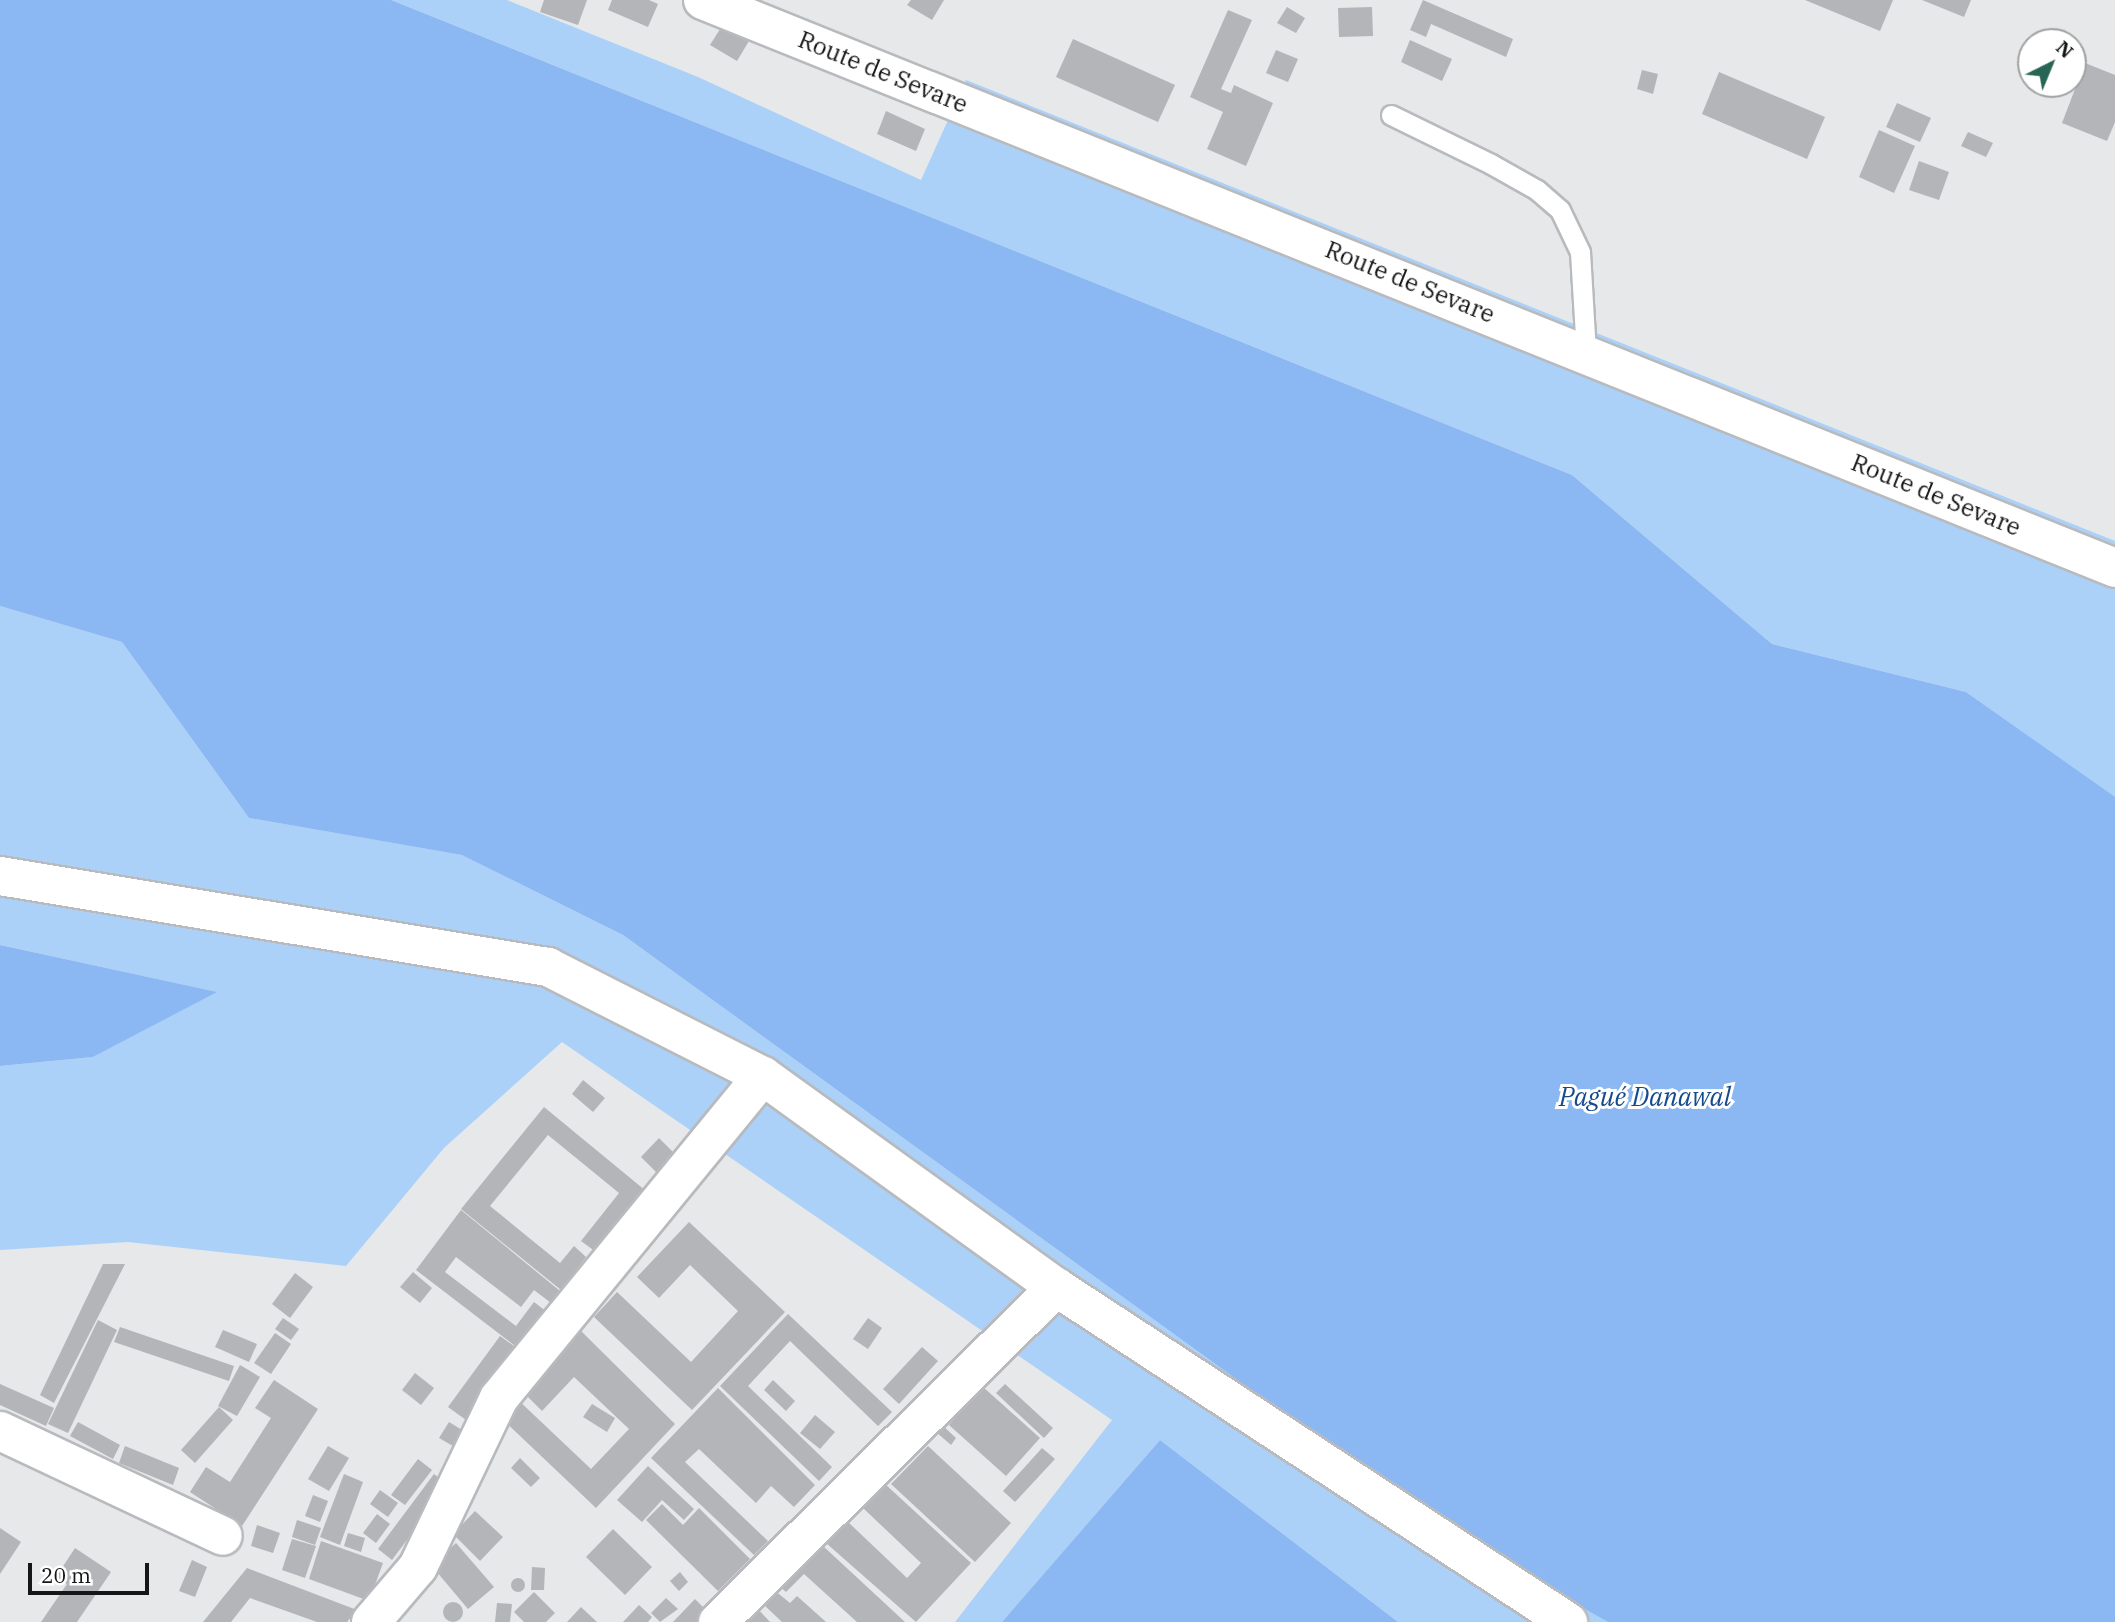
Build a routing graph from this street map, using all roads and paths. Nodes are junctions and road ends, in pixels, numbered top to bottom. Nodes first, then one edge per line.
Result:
1 (707, 1) edge
2 (1391, 115) dead end
3 (1586, 353) junction
4 (2115, 568) edge
5 (0, 876) edge
6 (763, 1076) junction
7 (1056, 1287) junction
8 (0, 1431) edge
9 (223, 1536) dead end
10 (371, 1622) edge
11 (718, 1622) edge
12 (1569, 1622) edge

1 - 3 street, Route de Sevare
2 - 3 lane
3 - 4 street, Route de Sevare
5 - 6 street
6 - 7 street
6 - 10 street
7 - 11 street
7 - 12 street
8 - 9 street

